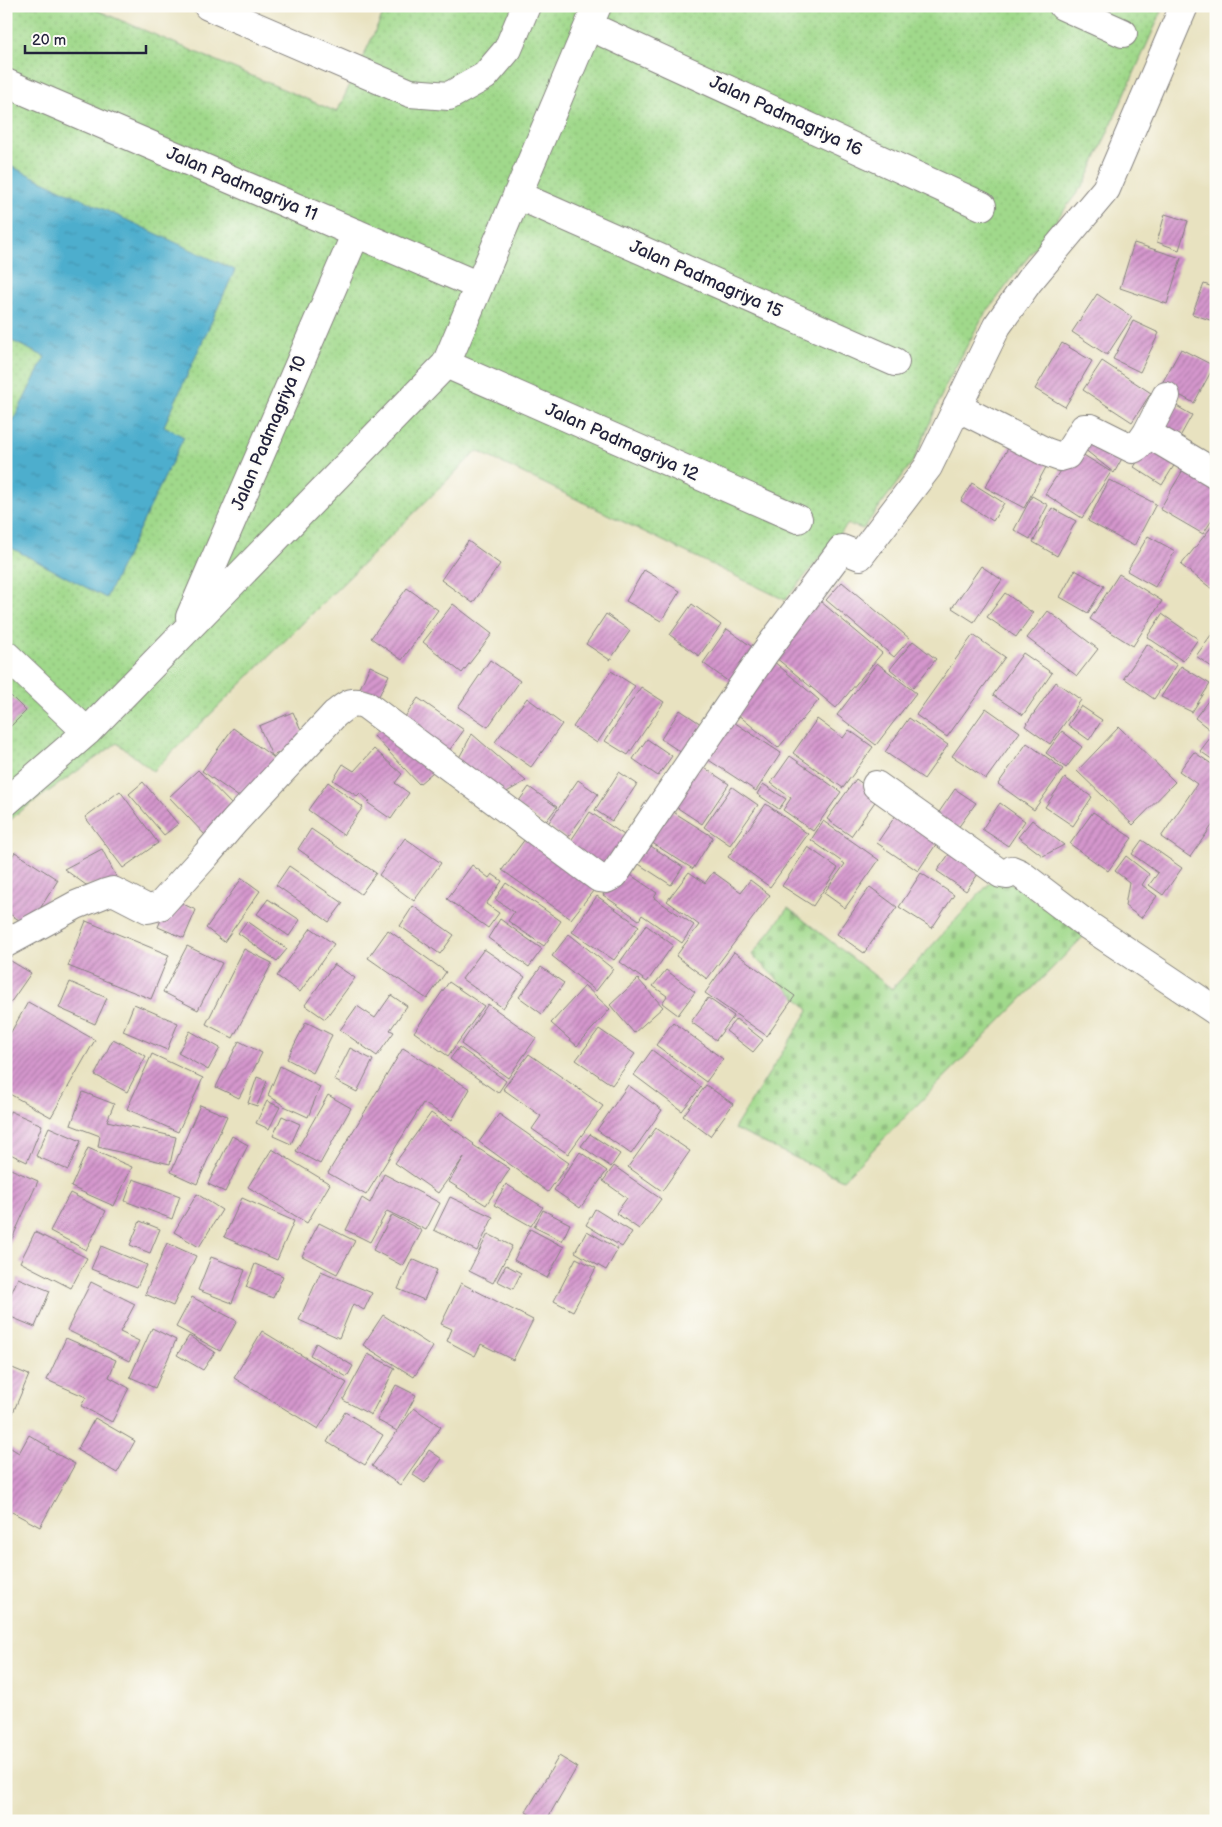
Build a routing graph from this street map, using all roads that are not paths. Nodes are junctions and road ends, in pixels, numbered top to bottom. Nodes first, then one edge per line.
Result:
1 (208, 6) edge
2 (526, 6) edge
3 (1063, 6) edge
4 (1184, 6) edge
5 (593, 16) edge
6 (1123, 33) dead end
7 (6, 83) edge
8 (517, 195) junction
9 (982, 206) dead end
10 (356, 233) junction
11 (479, 286) junction
12 (895, 362) dead end
13 (446, 364) junction
14 (1166, 396) dead end
15 (957, 406) junction
16 (1147, 433) junction
17 (1216, 474) edge
18 (798, 519) dead end
19 (182, 634) junction
20 (6, 655) edge
21 (86, 732) junction
22 (876, 785) dead end
23 (6, 802) edge
24 (6, 943) edge
25 (1216, 1011) edge

1 - 2 street
3 - 6 street
4 - 15 street
5 - 8 street
5 - 9 street, Jalan Padmagriya 16
7 - 10 street, Jalan Padmagriya 11
8 - 11 street
8 - 12 street, Jalan Padmagriya 15
10 - 11 street, Jalan Padmagriya 11
10 - 19 street, Jalan Padmagriya 10
11 - 13 street
13 - 18 street, Jalan Padmagriya 12
13 - 19 street, Jalan Padmagriya 10
14 - 16 street
15 - 16 street
15 - 24 street
16 - 17 street
19 - 21 street, Jalan Padmagriya 10
20 - 21 street
21 - 23 street, Jalan Padmagriya 10
22 - 25 street

